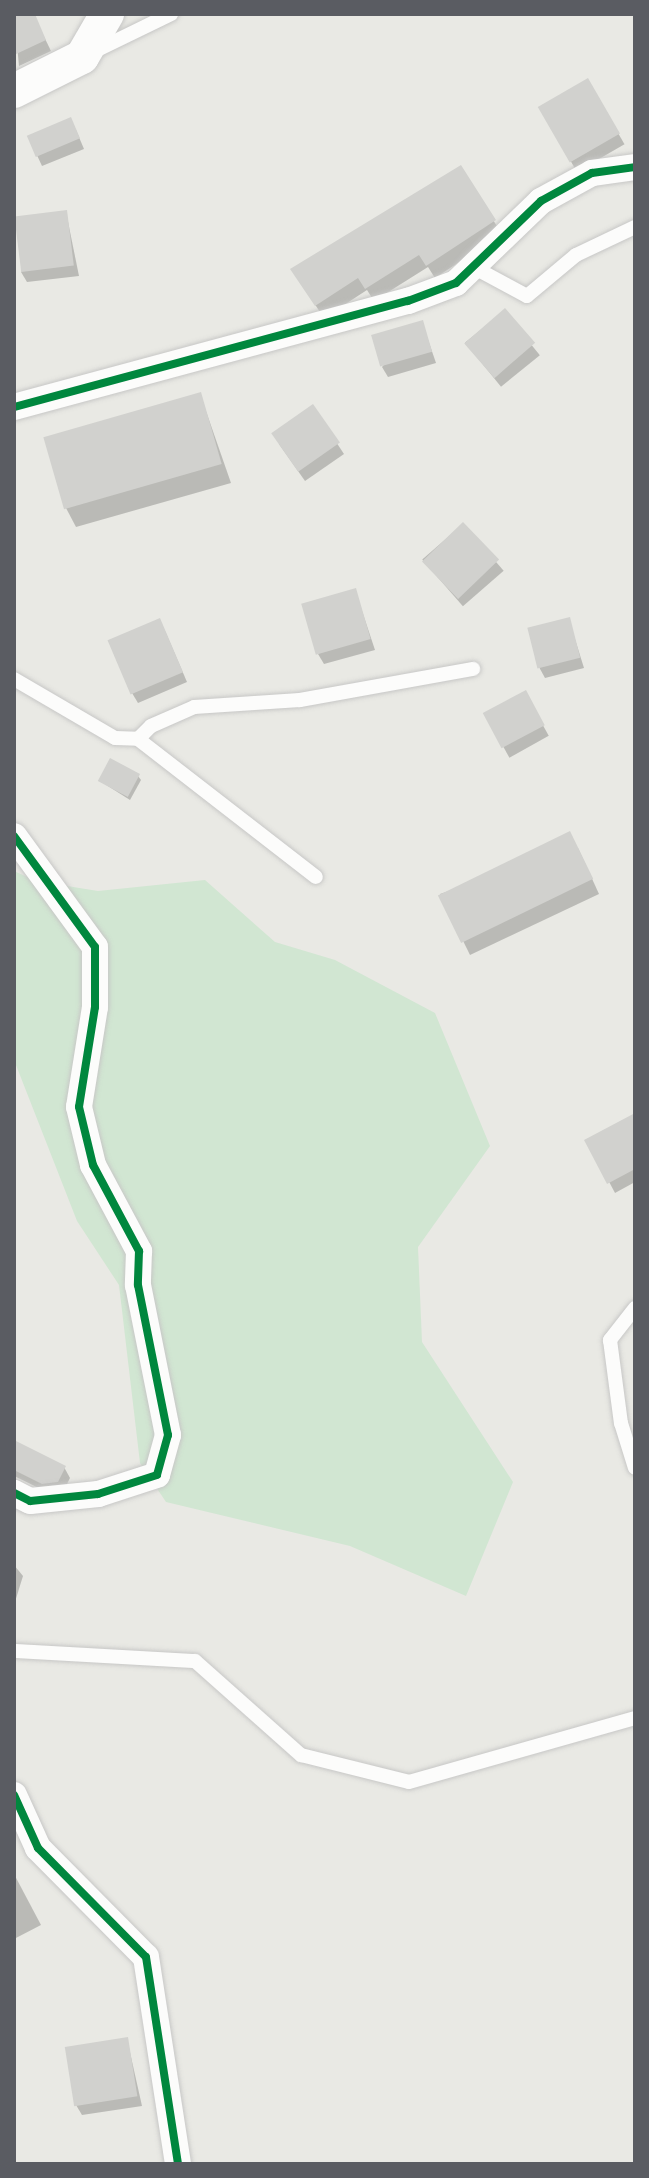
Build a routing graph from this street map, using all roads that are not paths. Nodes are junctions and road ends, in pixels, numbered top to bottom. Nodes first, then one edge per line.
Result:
1 (107, 14) edge
2 (171, 14) edge
3 (82, 57) junction
4 (14, 91) edge
5 (635, 167) edge
6 (635, 227) edge
7 (475, 268) junction
8 (14, 407) edge
9 (473, 669) dead end
10 (14, 679) edge
11 (138, 739) junction
12 (14, 836) edge
13 (316, 877) dead end
14 (635, 1308) edge
15 (635, 1468) edge
16 (14, 1493) edge
17 (14, 1651) edge
18 (635, 1718) edge
19 (14, 1795) edge
20 (178, 2164) edge

1 - 3 street
2 - 3 lane
3 - 4 street
5 - 7 street
6 - 7 lane
7 - 8 street
9 - 11 lane
10 - 11 lane
11 - 13 lane
12 - 16 street
14 - 15 lane
17 - 18 lane
19 - 20 street

